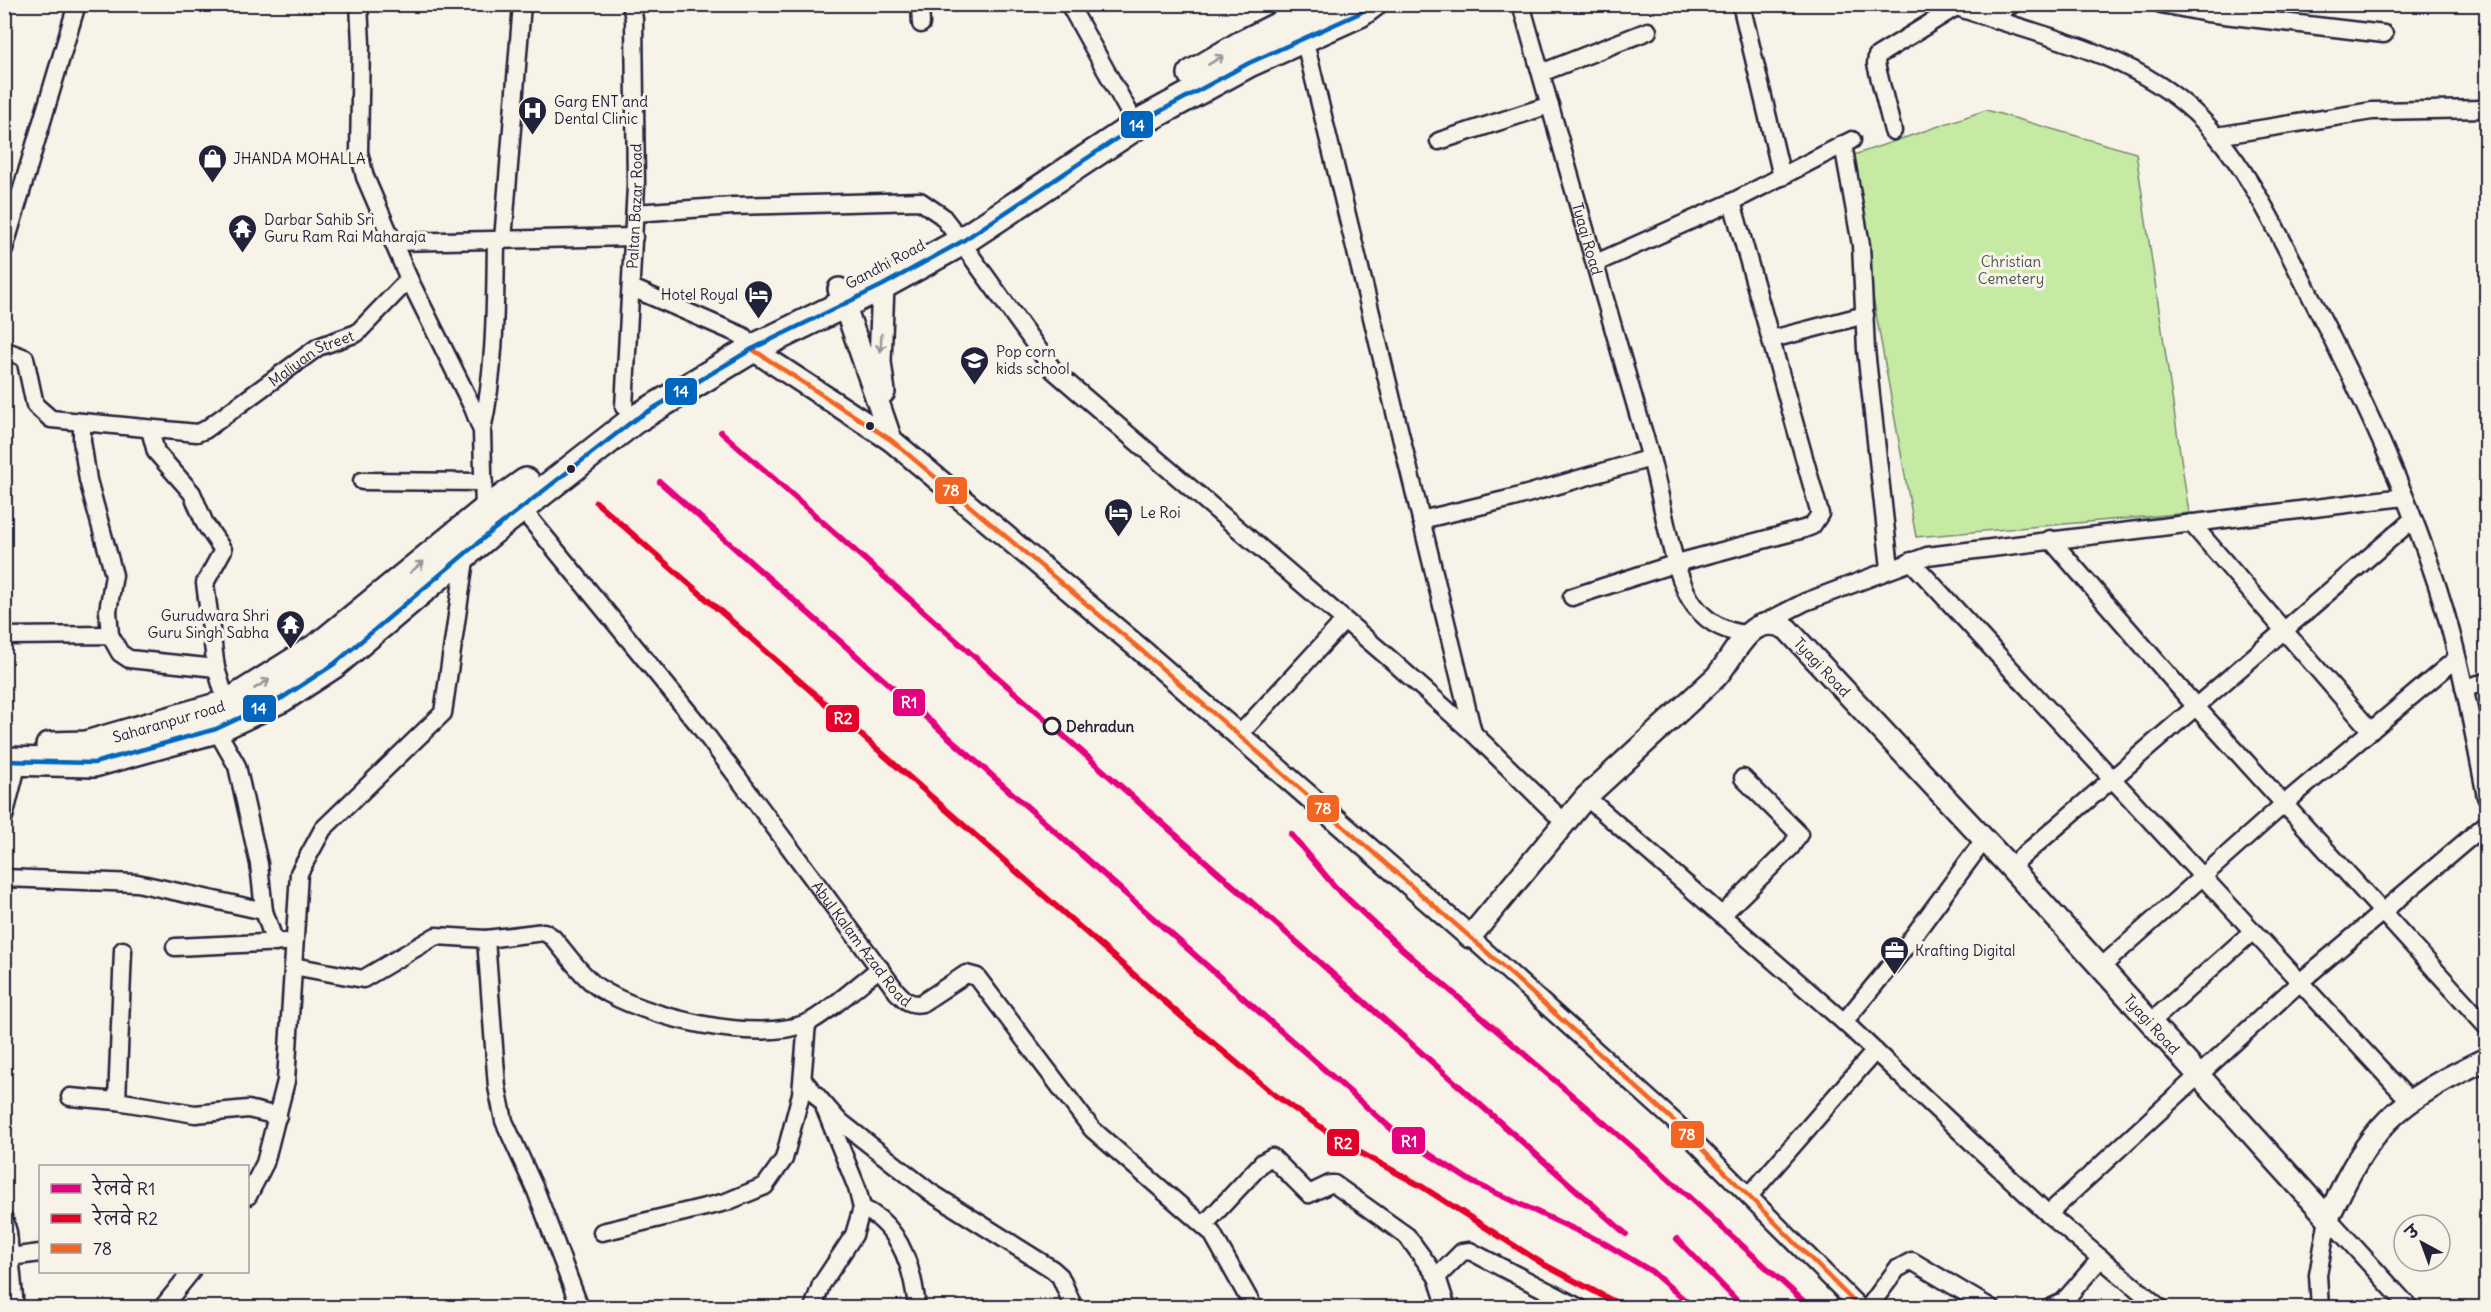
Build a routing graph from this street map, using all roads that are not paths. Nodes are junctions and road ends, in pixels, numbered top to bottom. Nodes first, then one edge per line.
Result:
1 (77, 4) edge
2 (358, 4) edge
3 (522, 4) edge
4 (631, 4) edge
5 (920, 4) edge
6 (1069, 4) edge
7 (1323, 4) edge
8 (1372, 4) edge
9 (1521, 4) edge
10 (1741, 4) edge
11 (2013, 4) edge
12 (2161, 4) edge
13 (1952, 6) edge
14 (1995, 20) junction
15 (921, 24) dead end
16 (1648, 31) dead end
17 (2384, 34) dead end
18 (1305, 38) junction
19 (1541, 73) junction
20 (1550, 105) junction
21 (2487, 109) edge
22 (1129, 112) junction
23 (1893, 131) dead end
24 (2217, 136) junction
25 (1439, 141) dead end
26 (1782, 177) junction
27 (1732, 202) junction
28 (635, 213) junction
29 (957, 235) junction
30 (634, 237) junction
31 (499, 240) junction
32 (393, 242) junction
33 (4, 249) edge
34 (1596, 263) junction
35 (409, 279) junction
36 (883, 285) junction
37 (632, 288) junction
38 (841, 296) junction
39 (1865, 315) junction
40 (1772, 339) junction
41 (747, 342) junction
42 (4, 350) edge
43 (624, 407) junction
44 (82, 422) junction
45 (150, 430) junction
46 (482, 431) junction
47 (891, 440) junction
48 (1651, 458) junction
49 (362, 481) dead end
50 (484, 482) junction
51 (2404, 497) junction
52 (522, 508) junction
53 (484, 512) junction
54 (1421, 520) junction
55 (2412, 520) junction
56 (2191, 523) junction
57 (2050, 539) junction
58 (461, 544) junction
59 (1911, 561) junction
60 (1677, 563) junction
61 (1890, 568) junction
62 (1572, 597) dead end
63 (1344, 621) junction
64 (1764, 623) junction
65 (2284, 632) junction
66 (1745, 634) junction
67 (110, 635) junction
68 (4, 636) edge
69 (2457, 658) junction
70 (216, 668) junction
71 (2487, 682) edge
72 (2464, 688) junction
73 (227, 704) junction
74 (2197, 708) junction
75 (216, 729) junction
76 (2371, 731) junction
77 (1473, 733) junction
78 (1239, 735) junction
79 (9, 756) edge
80 (1743, 778) dead end
81 (2113, 780) junction
82 (1586, 797) junction
83 (2487, 797) edge
84 (2284, 804) junction
85 (4, 817) edge
86 (1563, 821) junction
87 (2487, 824) edge
88 (1984, 840) junction
89 (2010, 867) junction
90 (2203, 877) junction
91 (4, 878) edge
92 (264, 911) junction
93 (2381, 911) junction
94 (1722, 915) junction
95 (2253, 931) junction
96 (1470, 937) junction
97 (486, 939) junction
98 (295, 942) junction
99 (275, 943) junction
100 (175, 948) dead end
101 (123, 950) dead end
102 (293, 966) junction
103 (2101, 967) junction
104 (880, 968) junction
105 (2300, 982) junction
106 (1844, 1022) junction
107 (2151, 1022) junction
108 (807, 1023) junction
109 (2487, 1026) edge
110 (1875, 1051) junction
111 (2487, 1059) edge
112 (2198, 1074) junction
113 (803, 1080) junction
114 (70, 1097) dead end
115 (2409, 1100) junction
116 (117, 1101) junction
117 (823, 1105) junction
118 (278, 1116) junction
119 (249, 1194) edge
120 (1749, 1196) junction
121 (862, 1208) junction
122 (2048, 1214) junction
123 (2328, 1218) junction
124 (4, 1219) edge
125 (1204, 1225) junction
126 (602, 1232) dead end
127 (39, 1253) edge
128 (10, 1257) junction
129 (2101, 1258) junction
130 (190, 1273) edge
131 (1437, 1277) junction
132 (15, 1308) edge
133 (162, 1308) edge
134 (580, 1308) edge
135 (813, 1308) edge
136 (917, 1308) edge
137 (1074, 1308) edge
138 (1254, 1308) edge
139 (1448, 1308) edge
140 (1580, 1308) edge
141 (1860, 1308) edge
142 (1868, 1308) edge
143 (1991, 1308) edge
144 (2050, 1308) edge
145 (2160, 1308) edge
146 (2320, 1308) edge
147 (2410, 1308) edge

1 - 33 street
2 - 32 street
3 - 31 street
4 - 28 street, Paltan Bazar Road
5 - 15 street
6 - 22 street
22 -> 7 main road, Gandhi Road
8 - 18 main road, Gandhi Road
9 - 19 street, Tyagi Road
10 - 26 street
11 - 14 street
12 - 17 street
13 - 14 street
13 - 23 street
14 - 24 street
16 - 19 street
18 - 29 main road, Gandhi Road
18 - 54 street
19 - 20 street, Tyagi Road
20 - 25 street
20 - 34 street, Tyagi Road
21 - 24 street
22 - 29 main road, Gandhi Road
24 - 51 street
26 - 27 street
26 - 39 street
27 - 34 street
27 - 40 street
28 - 29 street
28 - 30 street, Paltan Bazar Road
29 - 36 main road, Gandhi Road
29 - 38 main road, Gandhi Road
29 - 63 street
30 - 31 street
30 - 37 street, Paltan Bazar Road
31 - 32 street
31 - 46 street
32 - 35 street
34 - 48 street, Tyagi Road
35 - 45 street, Maliyan Street
35 - 46 street
36 - 38 main road, Gandhi Road
36 -> 47 street
37 - 41 street
37 - 43 street, Paltan Bazar Road
38 - 41 main road, Gandhi Road
38 - 47 street
39 - 40 street
39 - 61 street
40 - 60 street
41 - 43 main road, Gandhi Road
41 - 47 street
41 - 52 main road, Gandhi Road
42 - 44 street, Maliyan Street
43 - 53 main road, Gandhi Road
44 - 45 street, Maliyan Street
44 - 67 street
45 - 70 street
46 - 50 street
47 - 78 street
48 - 54 street
48 - 60 street, Tyagi Road
49 - 50 street
50 - 53 street
51 - 55 street
51 - 56 street
52 - 58 main road, Gandhi Road
52 - 104 street, Abul Kalam Azad Road
53 - 58 main road, Gandhi Road
54 - 77 street
55 - 65 street
55 - 69 street
56 - 57 street
56 - 65 street
57 - 59 street
57 - 74 street
73 -> 58 main road, Saharanpur road
58 - 75 main road, Saharanpur road
58 - 98 street
59 - 61 street
59 - 81 street
60 - 62 street
60 - 66 street, Tyagi Road
61 - 64 street
63 - 77 street
63 - 78 street
64 - 66 street
64 - 88 street, Tyagi Road
65 - 74 street
65 - 76 street
66 - 82 street
67 - 68 street
67 - 70 street
69 - 72 street
69 - 76 street
70 - 73 street
71 - 72 street
72 - 83 street
73 - 79 main road, Saharanpur road
74 - 81 street
74 - 84 street
75 - 79 main road, Saharanpur road
75 - 92 street
76 - 84 street
77 - 86 street
78 - 96 street
79 - 85 street
80 - 94 street
81 - 89 street
81 - 90 street
82 - 86 street
82 - 94 street
84 - 90 street
84 - 93 street
86 - 96 street
87 - 93 street
88 - 89 street, Tyagi Road
88 - 106 street
89 - 103 street, Tyagi Road
90 - 95 street
90 - 103 street
91 - 92 street
92 - 99 street
93 - 105 street
93 - 109 street
94 - 106 street
95 - 105 street
95 - 107 street
96 - 120 street
97 - 102 street
97 - 108 street
97 - 134 street
98 - 99 street
98 - 102 street
99 - 100 street
101 - 116 street
102 - 118 street
103 - 107 street, Tyagi Road
104 - 108 street
104 - 125 street, Abul Kalam Azad Road
105 - 112 street
105 - 115 street
106 - 110 street
107 - 112 street, Tyagi Road
108 - 113 street
110 - 120 street
110 - 122 street
111 - 115 street
112 - 122 street
112 - 123 street, Tyagi Road
113 - 117 street
113 - 126 street
114 - 116 street
115 - 123 street
116 - 118 street
117 - 121 street
117 - 137 street
118 - 119 street
120 - 141 street
121 - 135 street
121 - 136 street
122 - 129 street
123 - 146 street
123 - 147 street
124 - 128 street
125 - 131 street
125 - 138 street, Abul Kalam Azad Road
127 - 128 street
128 - 132 street
129 - 144 street
129 - 145 street
130 - 133 street
131 - 139 street
131 - 140 street
142 - 143 street

